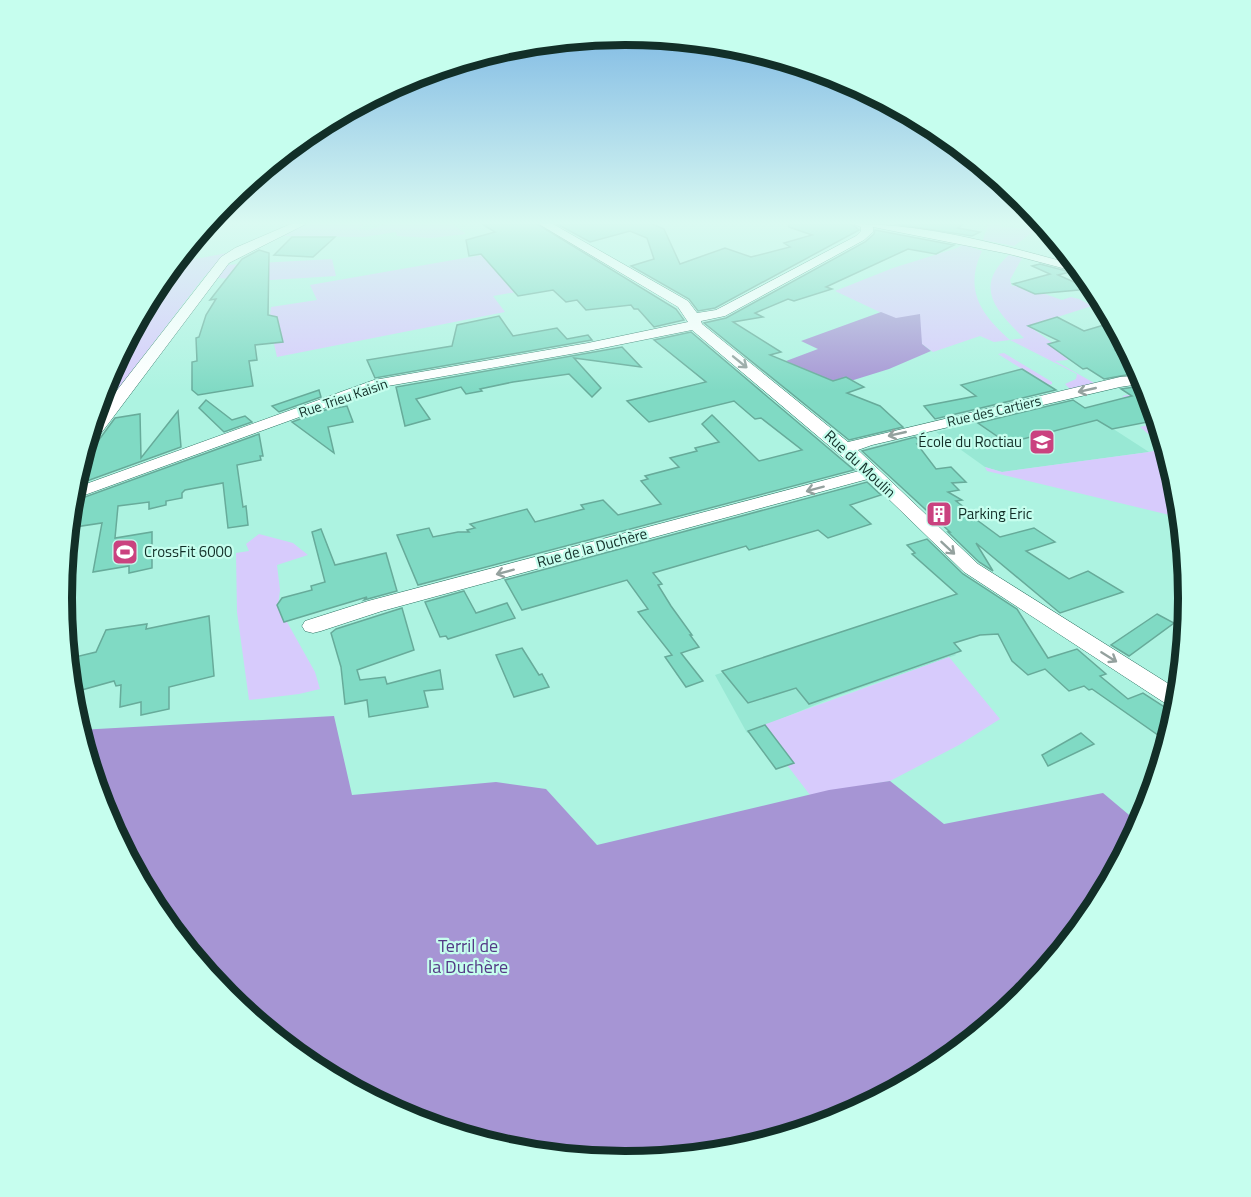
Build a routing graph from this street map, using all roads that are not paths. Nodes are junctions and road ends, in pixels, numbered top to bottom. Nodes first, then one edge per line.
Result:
1 (210, 280) edge
2 (642, 280) edge
3 (783, 280) edge
4 (694, 321) junction
5 (1134, 380) edge
6 (101, 422) edge
7 (846, 449) junction
8 (872, 473) junction
9 (83, 491) edge
10 (313, 626) dead end
11 (1170, 695) edge

1 - 6 street
2 - 4 street, Rue du Moulin
3 - 4 street, Rue Trieu Kaisin
4 -> 7 street, Rue du Moulin
4 - 9 street, Rue Trieu Kaisin
5 -> 7 street, Rue des Cartiers
7 - 8 street, Rue du Moulin
8 -> 10 street, Rue de la Duchère
8 -> 11 street, Rue du Moulin

